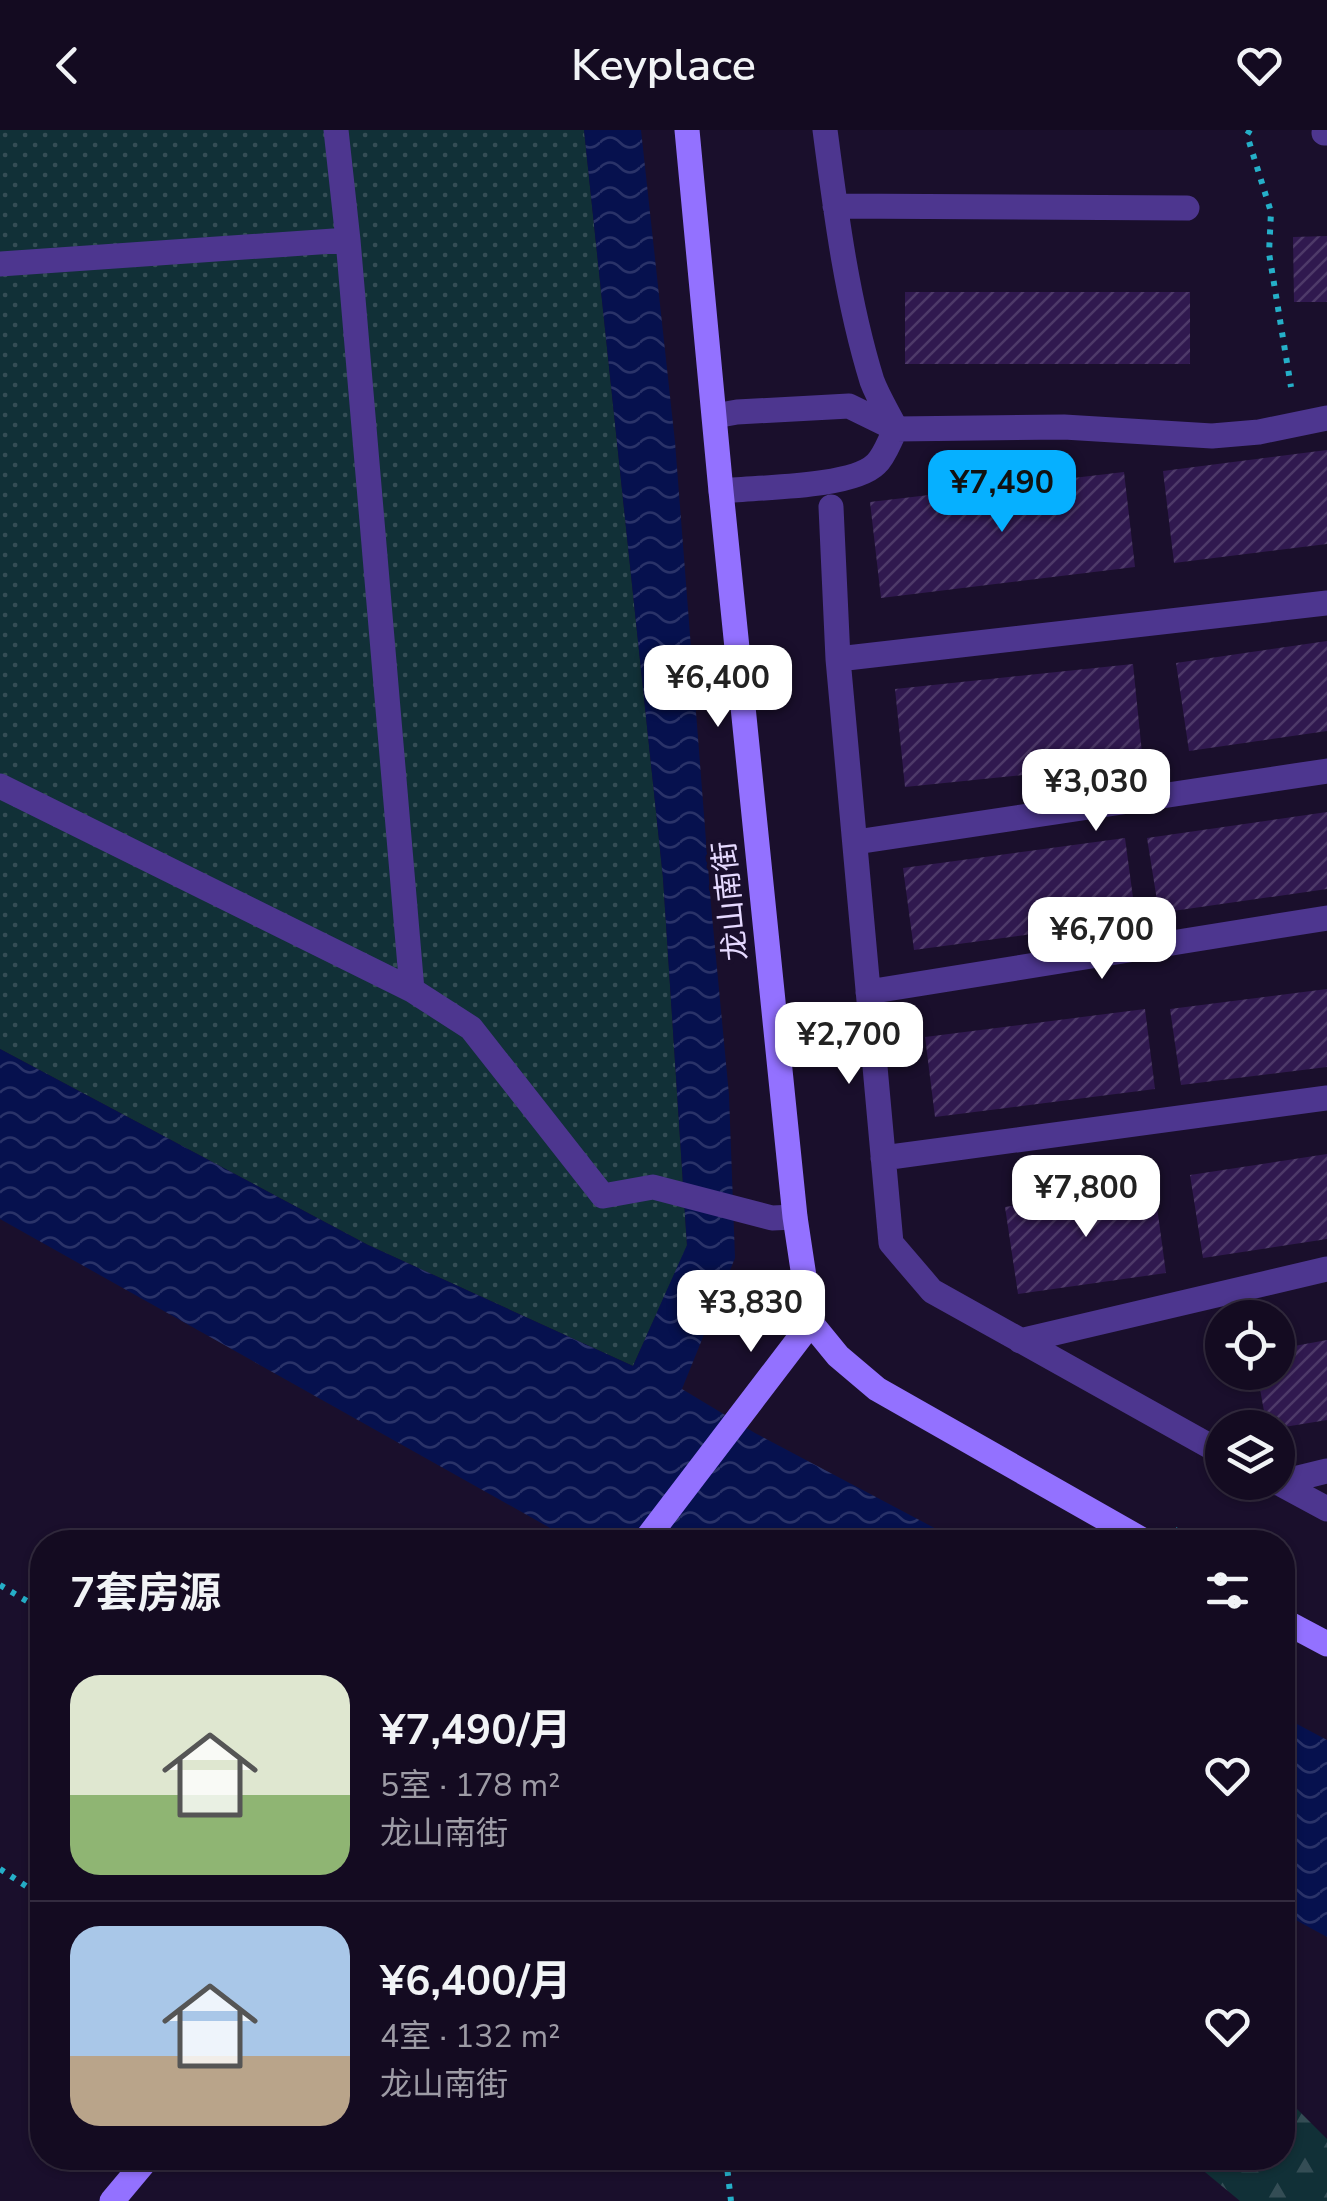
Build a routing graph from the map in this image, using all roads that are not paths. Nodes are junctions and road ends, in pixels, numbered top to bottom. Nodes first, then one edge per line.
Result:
1 (336, 130) edge
2 (687, 130) edge
3 (825, 130) edge
4 (835, 206) junction
5 (1187, 208) dead end
6 (348, 240) junction
7 (0, 264) edge
8 (715, 416) junction
9 (1327, 418) edge
10 (896, 429) junction
11 (721, 491) junction
12 (831, 507) dead end
13 (1327, 603) edge
14 (838, 659) junction
15 (1327, 771) edge
16 (0, 786) edge
17 (856, 842) junction
18 (1327, 918) edge
19 (412, 990) junction
20 (868, 992) junction
21 (1327, 1098) edge
22 (883, 1158) junction
23 (796, 1217) junction
24 (1327, 1269) edge
25 (810, 1323) junction
26 (1020, 1341) junction
27 (1205, 1443) edge
28 (1327, 1471) edge
29 (1295, 1479) edge
30 (1295, 1492) edge
31 (1327, 1509) edge
32 (653, 1530) edge
33 (1125, 1530) edge
34 (1295, 1627) edge
35 (1327, 1644) edge
36 (138, 2170) edge
37 (112, 2201) edge

1 - 6 street
2 - 8 street, 龙山南街
3 - 4 street
4 - 5 street
4 - 10 street
6 - 7 street
6 - 19 street
8 - 10 street
8 - 11 street, 龙山南街
9 - 10 street
10 - 11 street
11 - 23 street, 龙山南街
12 - 14 street
13 - 14 street
14 - 17 street
15 - 17 street
16 - 19 street
17 - 20 street
18 - 20 street
19 - 23 street
20 - 22 street
21 - 22 street
22 - 26 street
23 - 25 street, 龙山南街
24 - 26 street
25 - 32 street
25 - 33 street
26 - 27 street
28 - 29 street
30 - 31 street
34 - 35 street
36 - 37 street

